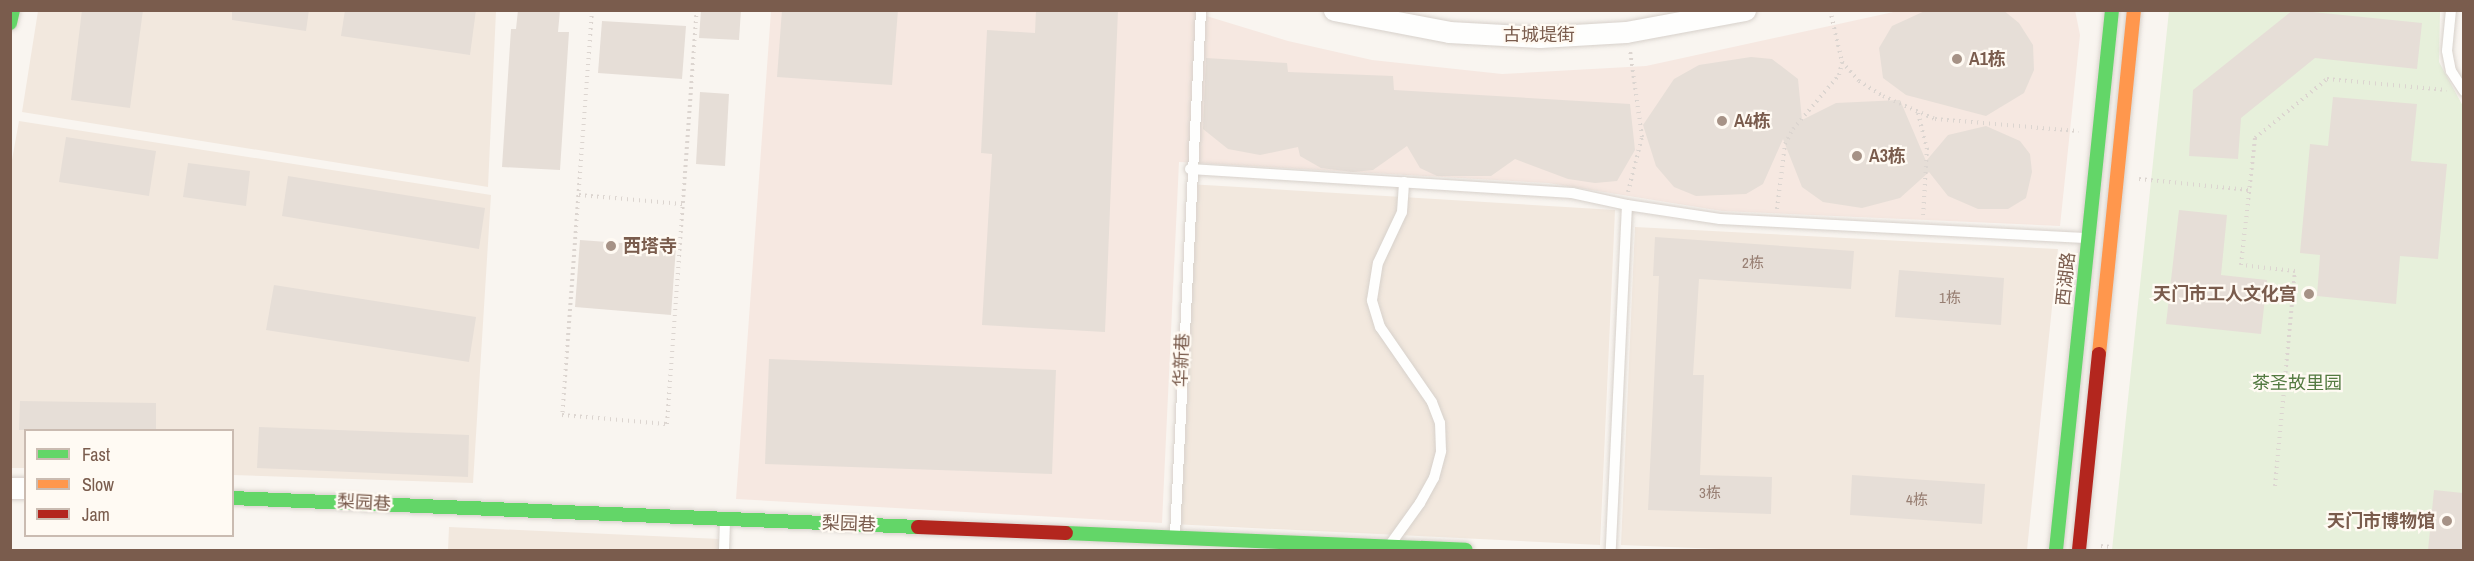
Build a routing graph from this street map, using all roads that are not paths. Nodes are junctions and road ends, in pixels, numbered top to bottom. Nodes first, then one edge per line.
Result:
1 (12, 10) edge
2 (1200, 10) edge
3 (1334, 10) edge
4 (1745, 10) edge
5 (2112, 10) edge
6 (2134, 10) edge
7 (2451, 10) edge
8 (10, 23) edge
9 (2458, 91) edge
10 (1190, 169) junction
11 (1404, 182) junction
12 (1627, 205) junction
13 (2088, 238) junction
14 (234, 498) edge
15 (725, 519) junction
16 (1175, 545) edge
17 (1388, 547) junction
18 (724, 550) edge
19 (1466, 550) edge
20 (1611, 550) edge
21 (2056, 550) edge
22 (2079, 550) edge

1 - 8 street
2 - 10 lane, 华新巷
3 - 4 street, 古城堤街
5 - 13 street, 西湖路
6 - 22 street
7 - 9 lane
10 - 11 lane
10 - 16 lane, 华新巷
11 - 12 lane
11 - 17 lane
12 - 13 lane
12 - 20 lane
13 - 21 street, 西湖路
14 - 15 street, 梨园巷
15 - 16 street, 梨园巷
15 - 18 lane
16 - 17 street, 梨园巷
17 - 19 street, 梨园巷

